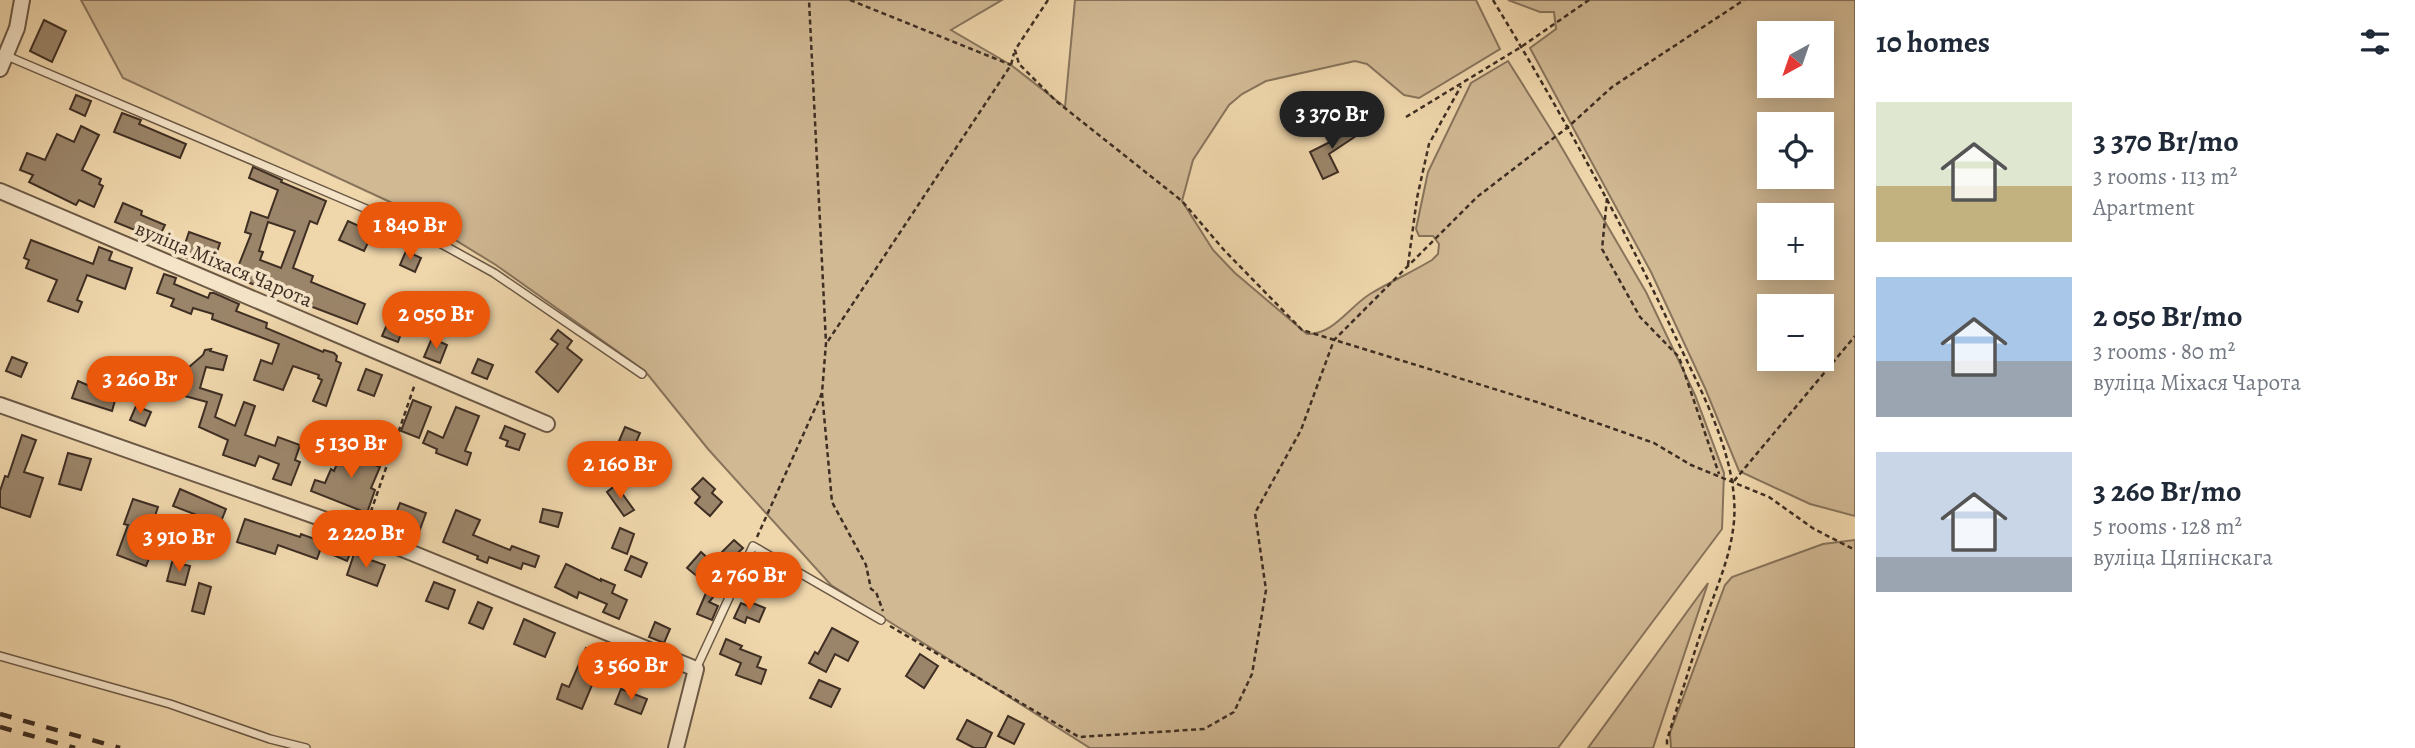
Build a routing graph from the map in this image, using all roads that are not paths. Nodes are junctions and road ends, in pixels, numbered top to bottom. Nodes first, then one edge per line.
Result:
1 (22, 0) edge
2 (3, 63) edge
3 (0, 191) edge
4 (642, 374) dead end
5 (0, 405) edge
6 (547, 424) dead end
7 (881, 620) road end
8 (0, 656) edge
9 (696, 669) junction
10 (306, 748) edge
11 (676, 748) edge

1 - 2 street
2 - 4 lane
3 - 6 street, вуліца Міхася Чарота
5 - 9 street
7 - 9 lane
8 - 10 lane
9 - 11 street

